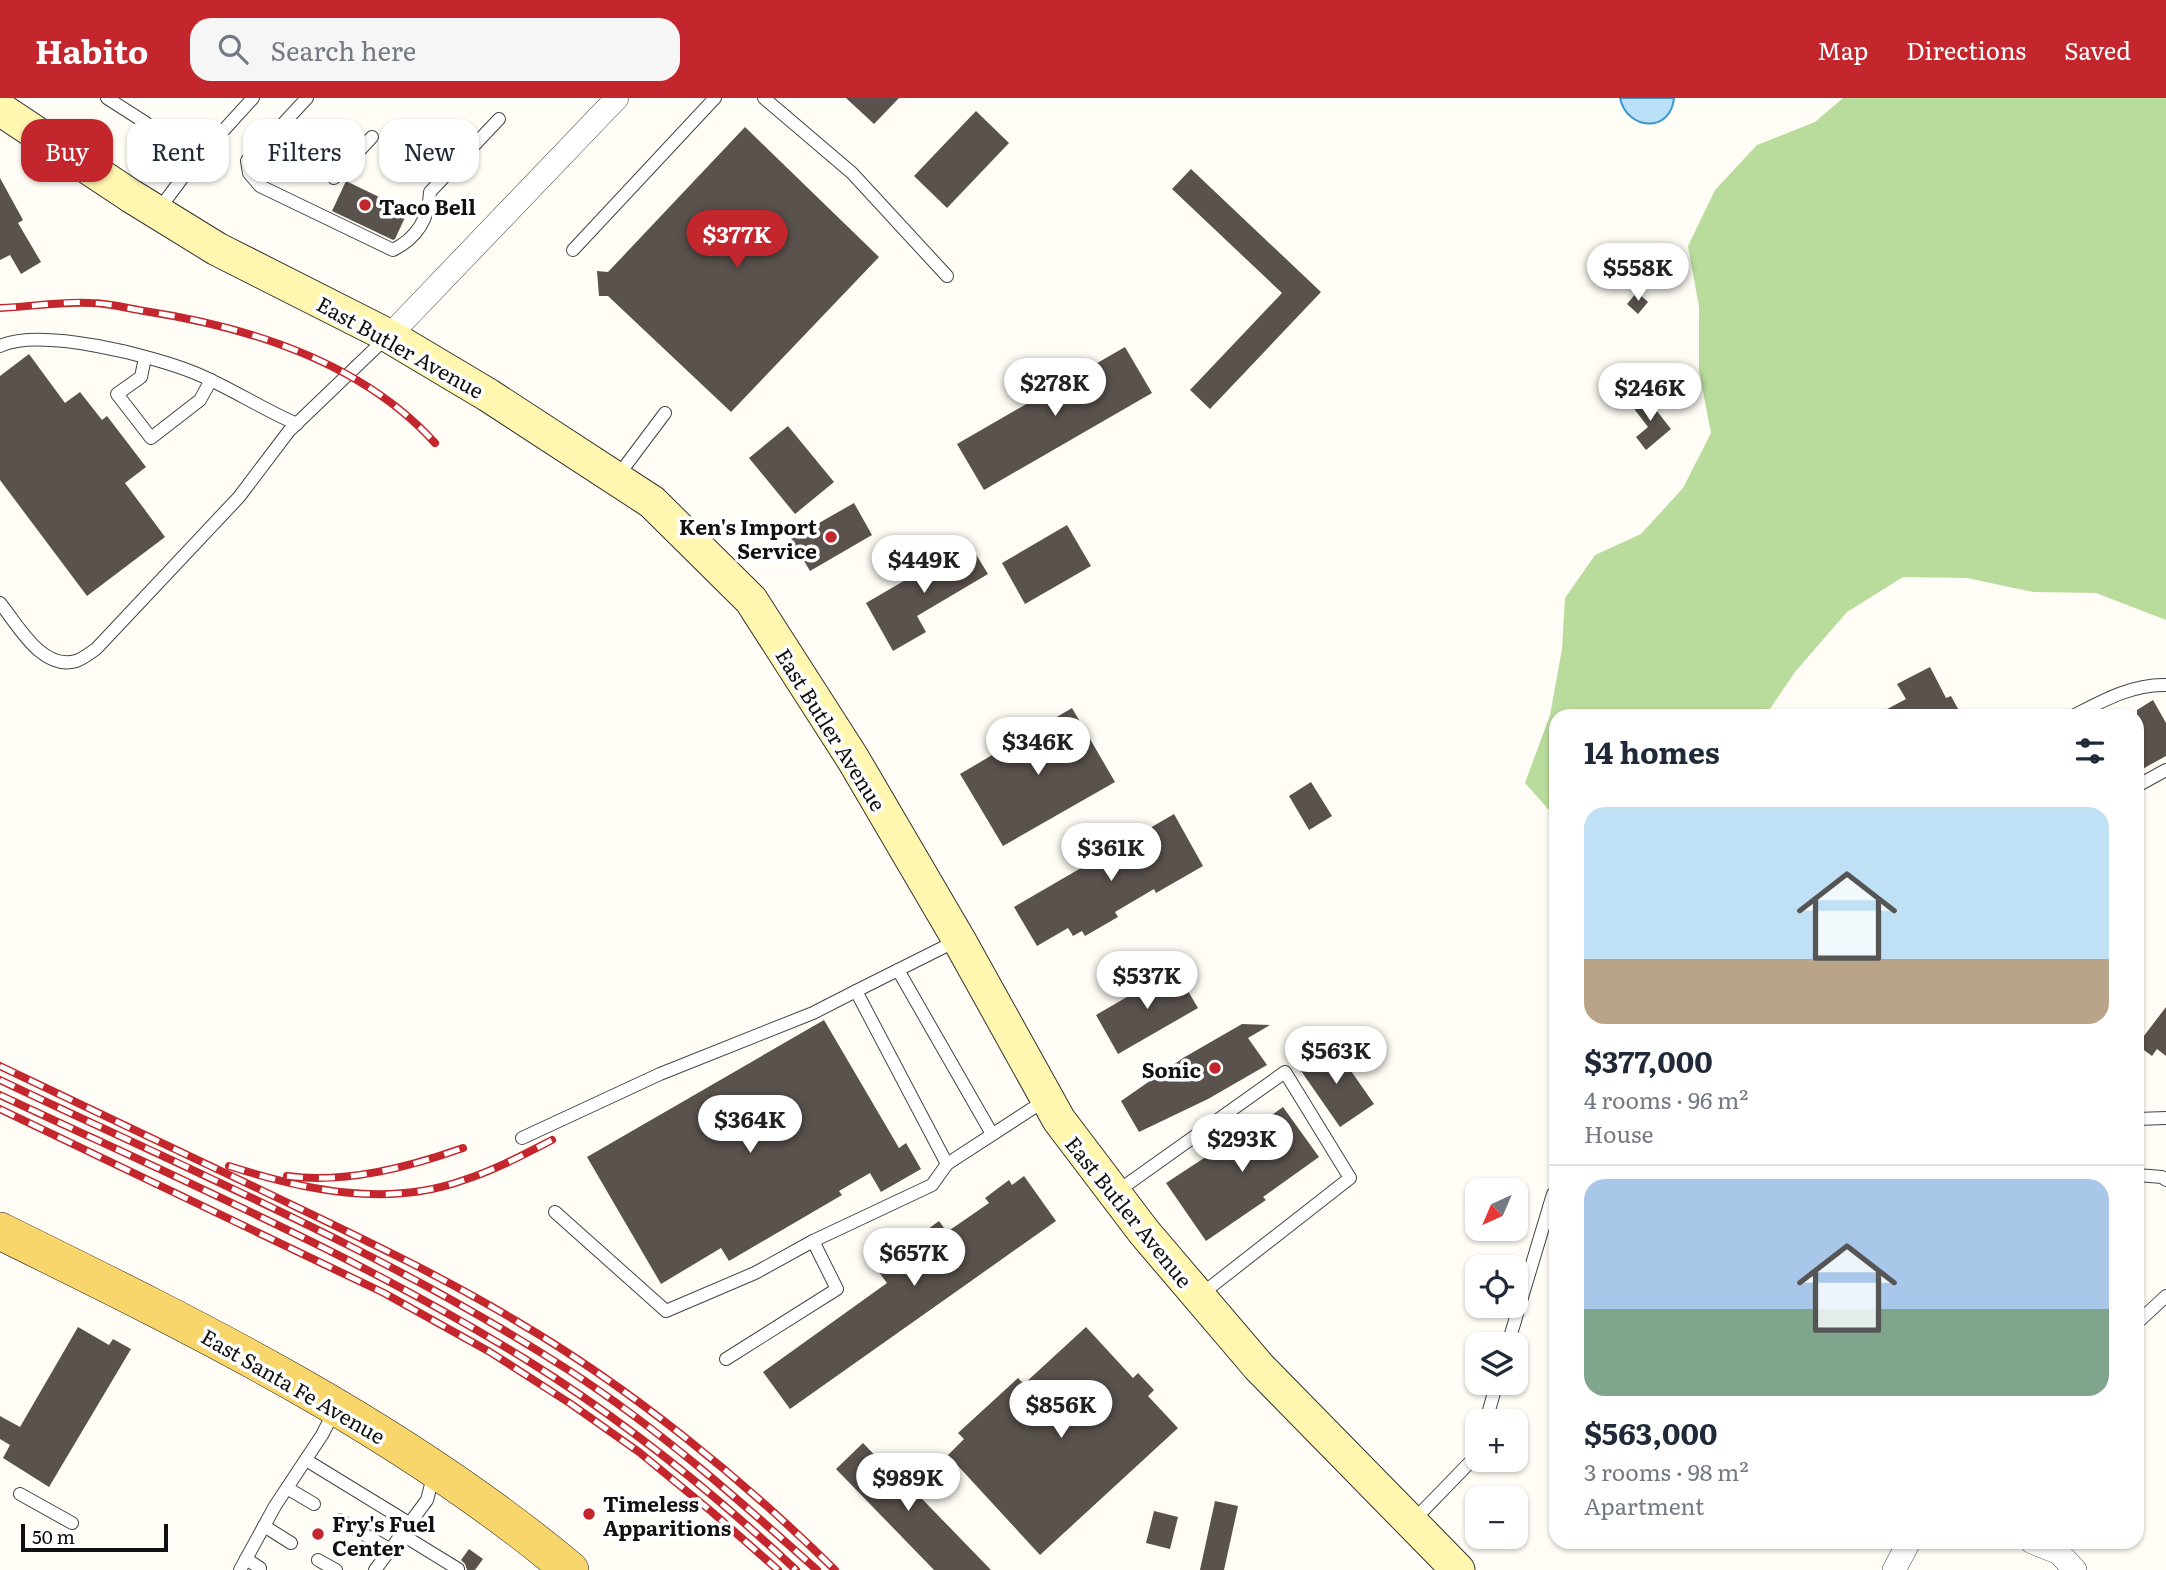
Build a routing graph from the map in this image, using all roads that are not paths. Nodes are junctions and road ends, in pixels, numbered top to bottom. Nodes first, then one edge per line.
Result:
1 (8, 98) edge
2 (107, 98) edge
3 (253, 98) edge
4 (617, 98) edge
5 (715, 98) edge
6 (764, 98) edge
7 (299, 101) edge
8 (0, 109) edge
9 (140, 119) edge
10 (499, 119) dead end
11 (372, 137) dead end
12 (365, 145) edge
13 (157, 212) junction
14 (573, 250) dead end
15 (947, 276) dead end
16 (388, 335) junction
17 (0, 346) edge
18 (145, 358) junction
19 (211, 380) junction
20 (665, 412) dead end
21 (297, 424) junction
22 (617, 478) junction
23 (0, 603) edge
24 (2166, 685) edge
25 (2086, 709) edge
26 (2166, 771) edge
27 (2144, 782) edge
28 (959, 940) junction
29 (898, 970) junction
30 (856, 991) junction
31 (1047, 1099) junction
32 (2166, 1118) edge
33 (2144, 1119) edge
34 (992, 1135) junction
35 (522, 1138) dead end
36 (947, 1164) junction
37 (2144, 1176) edge
38 (2166, 1180) edge
39 (1114, 1194) junction
40 (1549, 1207) edge
41 (555, 1212) dead end
42 (0, 1231) edge
43 (813, 1241) junction
44 (1199, 1296) junction
45 (2166, 1296) edge
46 (2144, 1317) edge
47 (1512, 1332) edge
48 (726, 1359) dead end
49 (337, 1407) junction
50 (306, 1460) junction
51 (1465, 1467) edge
52 (435, 1469) junction
53 (287, 1488) junction
54 (20, 1494) dead end
55 (314, 1504) dead end
56 (340, 1520) dead end
57 (1412, 1522) junction
58 (72, 1523) dead end
59 (264, 1525) junction
60 (405, 1528) junction
61 (291, 1543) dead end
62 (389, 1549) junction
63 (1905, 1549) edge
64 (2049, 1549) edge
65 (318, 1560) dead end
66 (438, 1564) edge
67 (243, 1565) edge
68 (260, 1568) dead end
69 (458, 1569) edge
70 (336, 1570) edge
71 (375, 1570) edge
72 (570, 1570) edge
73 (1458, 1570) edge
74 (1894, 1570) edge
75 (2076, 1570) edge

1 - 8 lane
2 - 9 lane
3 - 13 lane
4 - 16 street
5 - 14 lane
6 - 15 lane
7 - 10 lane
8 - 13 main road, East Butler Avenue
11 - 12 lane
13 - 16 main road, East Butler Avenue
16 - 21 lane
16 - 22 main road, East Butler Avenue
17 - 18 lane
18 - 19 lane
18 - 19 lane
19 - 21 lane
20 - 22 lane
21 - 23 lane
22 - 28 main road, East Butler Avenue
24 - 25 lane
26 - 27 lane
28 - 29 lane
28 - 31 main road, East Butler Avenue
29 - 30 lane
29 - 34 lane
30 - 35 lane
30 - 36 lane
31 - 34 lane
31 - 39 main road, East Butler Avenue
32 - 33 lane
34 - 36 lane
36 - 43 lane
37 - 38 lane
39 - 44 main road, East Butler Avenue
39 - 44 lane
40 - 47 lane
41 - 43 lane
42 - 49 main road, East Santa Fe Avenue
43 - 48 lane
44 - 57 main road, East Butler Avenue
45 - 46 lane
49 - 50 lane
49 - 52 main road, East Santa Fe Avenue
50 - 53 lane
50 - 60 lane
51 - 57 lane
52 - 60 lane
52 - 72 main road, East Santa Fe Avenue
53 - 55 lane
53 - 59 lane
54 - 58 lane
56 - 62 lane
57 - 73 main road, East Butler Avenue
59 - 61 lane
59 - 67 lane
60 - 62 lane
60 - 66 lane
62 - 71 lane
63 - 74 street
64 - 75 street
65 - 70 lane
66 - 69 lane
67 - 68 lane

